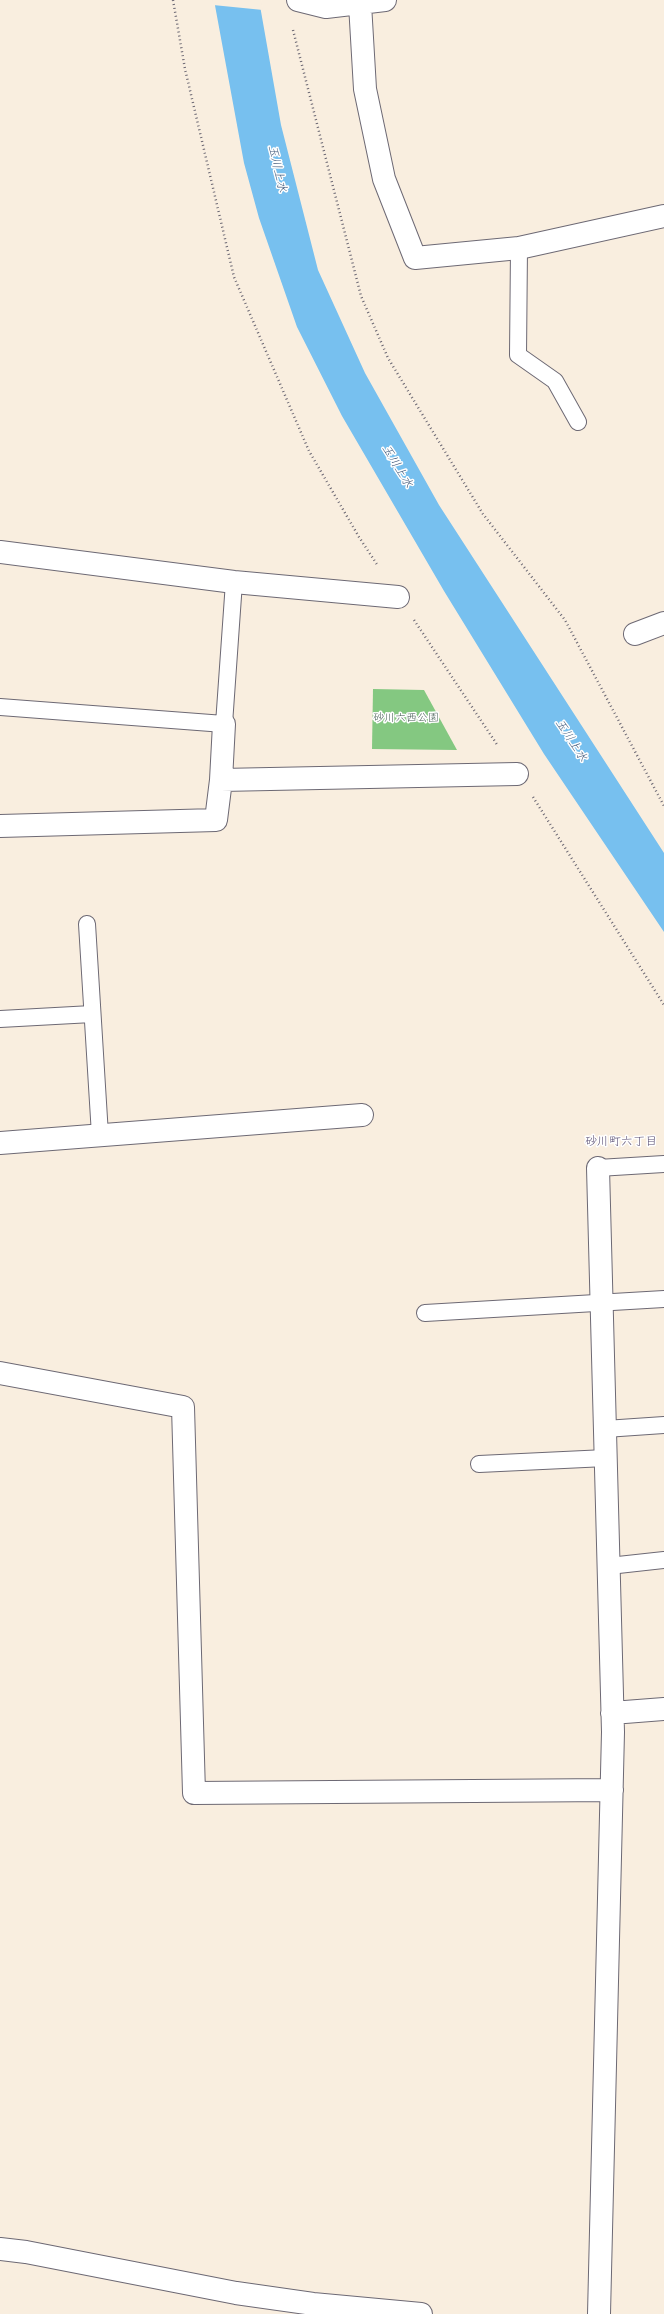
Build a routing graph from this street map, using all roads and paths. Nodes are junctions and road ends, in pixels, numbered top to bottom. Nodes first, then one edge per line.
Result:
1 (173, 0) edge
2 (298, 0) edge
3 (385, 0) edge
4 (360, 4) junction
5 (291, 22) dead end
6 (664, 216) edge
7 (519, 248) junction
8 (578, 422) dead end
9 (0, 552) edge
10 (234, 582) junction
11 (398, 597) junction
12 (664, 623) edge
13 (635, 634) dead end
14 (0, 707) edge
15 (224, 724) junction
16 (517, 774) junction
17 (221, 780) junction
18 (664, 806) edge
19 (0, 826) edge
20 (87, 924) dead end
21 (664, 1005) edge
22 (92, 1014) junction
23 (0, 1019) edge
24 (362, 1115) dead end
25 (100, 1135) junction
26 (0, 1144) edge
27 (664, 1164) edge
28 (598, 1168) joint
29 (664, 1298) edge
30 (602, 1302) junction
31 (425, 1313) dead end
32 (0, 1373) edge
33 (664, 1425) edge
34 (605, 1429) junction
35 (606, 1458) junction
36 (479, 1464) dead end
37 (664, 1560) edge
38 (609, 1566) junction
39 (664, 1709) edge
40 (612, 1713) junction
41 (612, 1790) junction
42 (0, 2249) edge
43 (421, 2314) edge
44 (598, 2314) edge

1 - 11 path
2 - 4 street
3 - 4 street
4 - 7 street
5 - 18 path
6 - 7 street
7 - 8 lane
9 - 10 street
10 - 11 street
10 - 15 lane
11 - 16 path
12 - 13 street
14 - 15 lane
15 - 17 street
16 - 17 street
16 - 21 path
17 - 19 street
20 - 22 lane
22 - 23 lane
22 - 25 lane
24 - 25 street
25 - 26 street
27 - 28 lane
28 - 30 street
29 - 30 lane
30 - 31 lane
30 - 34 street
32 - 41 street
33 - 34 lane
34 - 35 street
35 - 36 lane
35 - 38 street
37 - 38 lane
38 - 40 street
39 - 40 street
40 - 41 street
41 - 44 street
42 - 43 street

